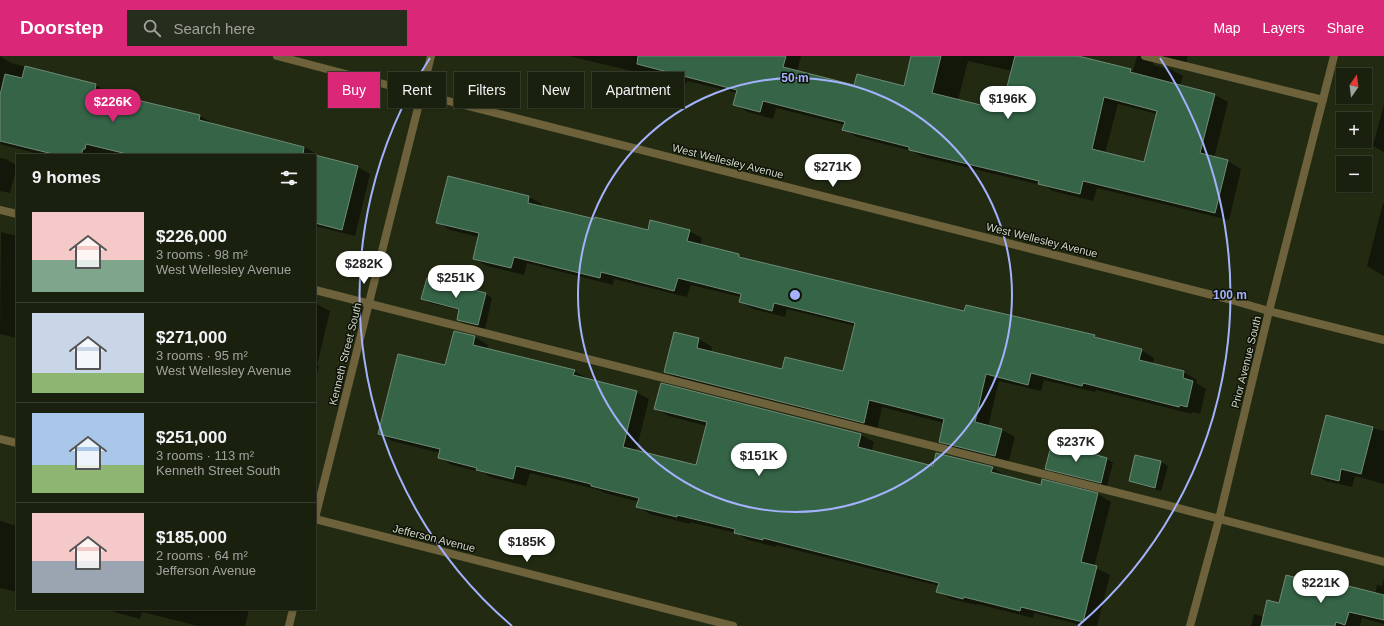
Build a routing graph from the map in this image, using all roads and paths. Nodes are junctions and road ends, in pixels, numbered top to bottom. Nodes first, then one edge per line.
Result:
1 (277, 56) edge
2 (431, 56) edge
3 (1145, 56) edge
4 (1334, 56) edge
5 (427, 72) edge
6 (388, 85) edge
7 (446, 100) edge
8 (1323, 100) junction
9 (419, 108) edge
10 (0, 210) edge
11 (16, 214) edge
12 (316, 290) edge
13 (370, 304) junction
14 (1270, 311) junction
15 (1384, 340) edge
16 (0, 439) edge
17 (16, 443) edge
18 (316, 514) edge
19 (316, 518) edge
20 (1219, 519) junction
21 (1384, 562) edge
22 (293, 610) edge
23 (289, 626) edge
24 (733, 626) edge
25 (1190, 626) edge

1 - 6 street, West Wellesley Avenue
2 - 5 street, Kenneth Street South
3 - 8 street
4 - 8 street, Prior Avenue South
7 - 14 street, West Wellesley Avenue
8 - 14 street, Prior Avenue South
9 - 13 street, Kenneth Street South
10 - 11 street
12 - 13 street
13 - 18 street, Kenneth Street South
13 - 20 street
14 - 15 street, West Wellesley Avenue
14 - 20 street, Prior Avenue South
16 - 17 street
19 - 24 street, Jefferson Avenue
20 - 21 street
20 - 25 street, Prior Avenue South
22 - 23 street

